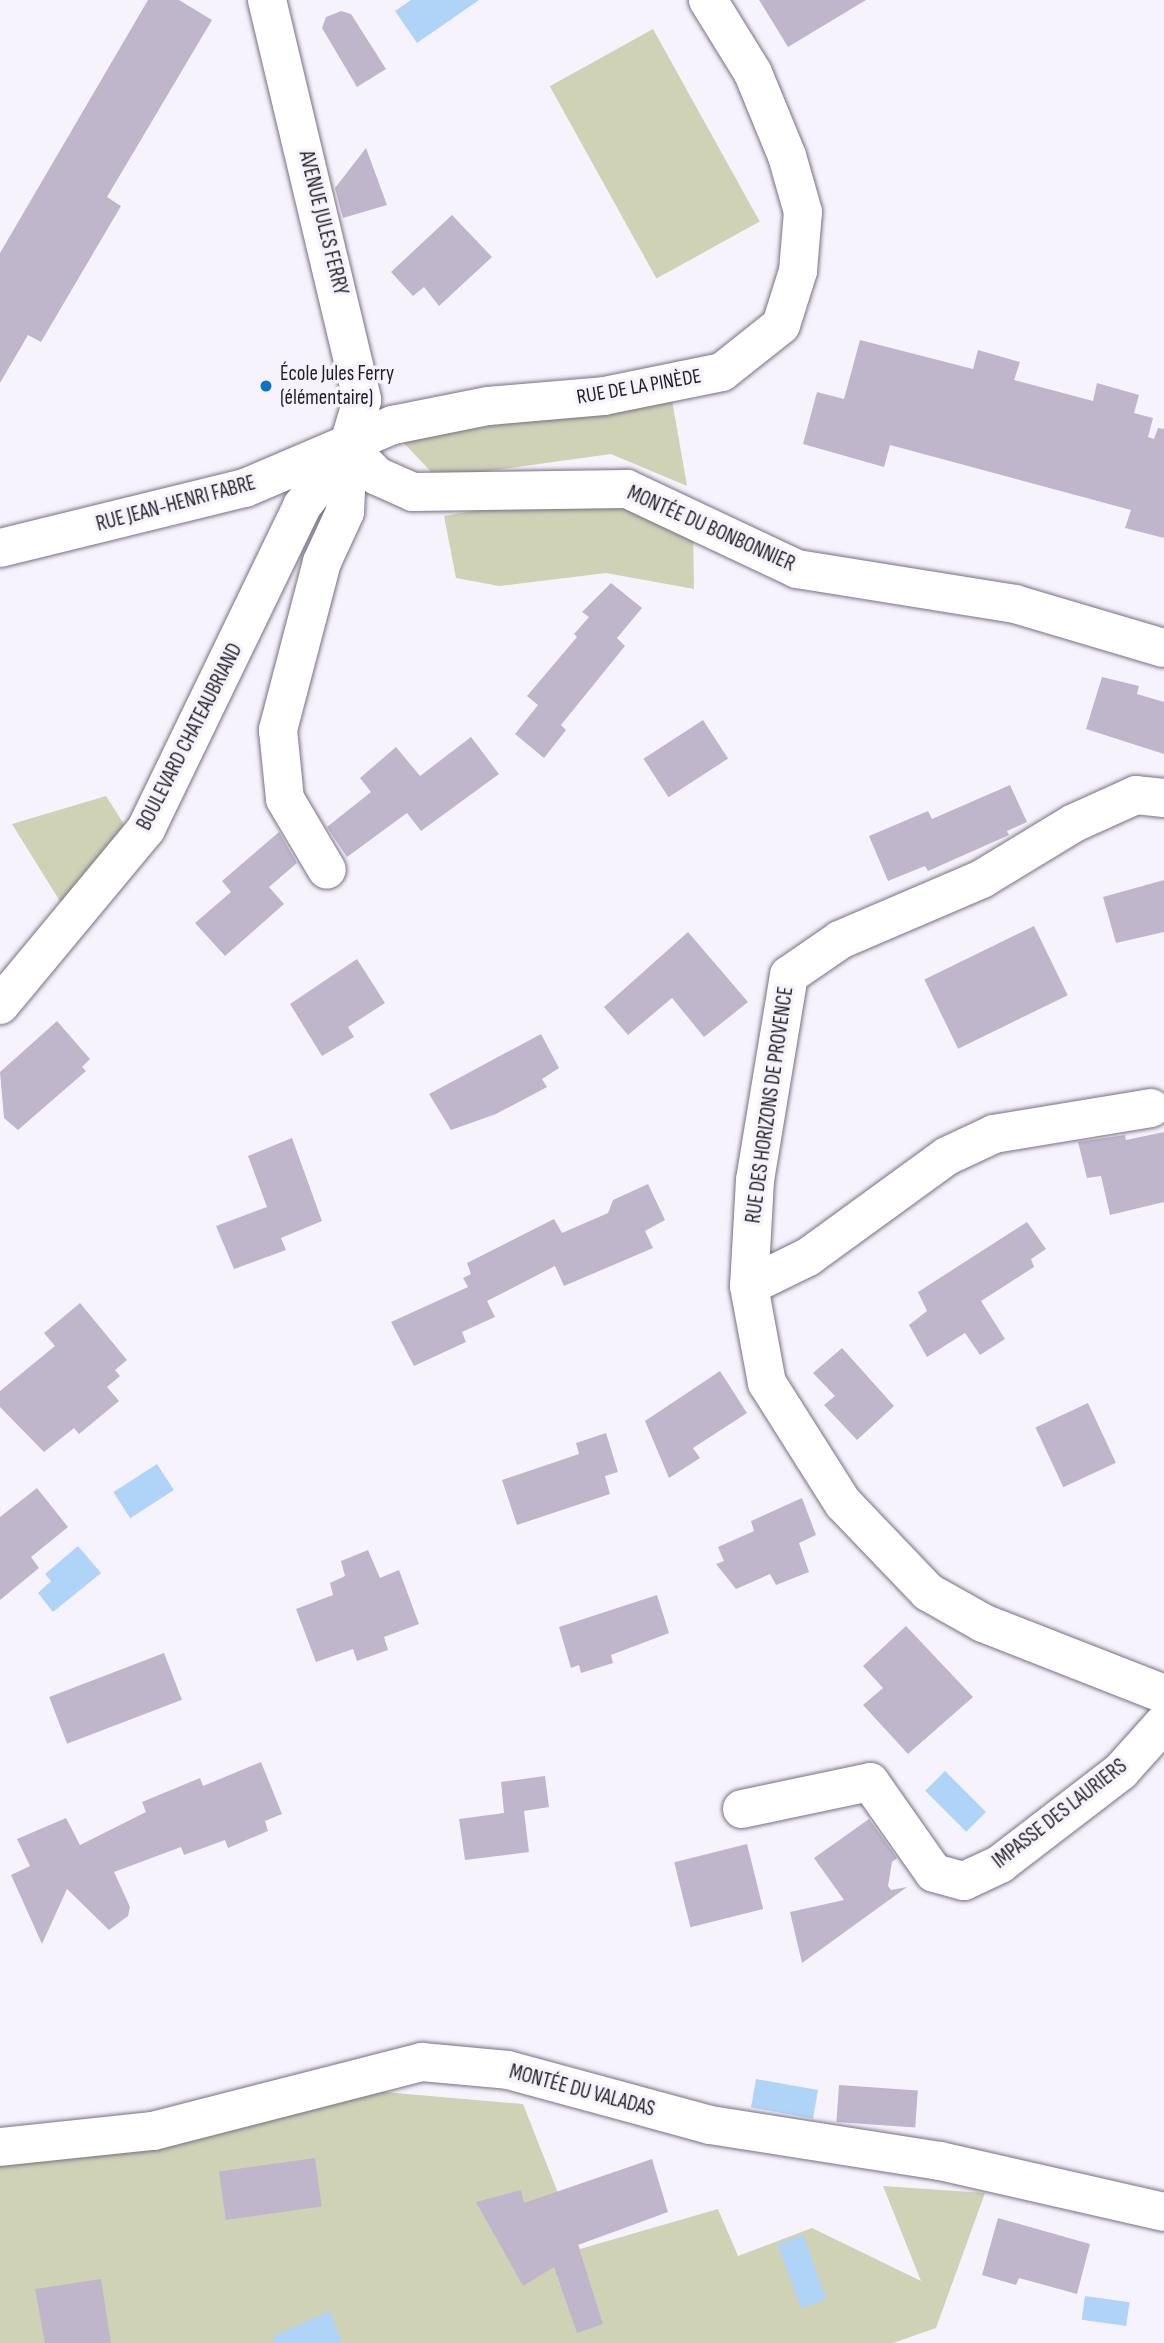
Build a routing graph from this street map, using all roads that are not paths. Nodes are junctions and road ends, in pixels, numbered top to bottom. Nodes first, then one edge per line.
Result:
1 (267, 0) edge
2 (708, 0) edge
3 (348, 447) junction
4 (0, 548) edge
5 (1164, 648) edge
6 (1164, 798) edge
7 (327, 870) dead end
8 (0, 1005) edge
9 (1151, 1108) dead end
10 (749, 1286) junction
11 (1164, 1694) edge
12 (1164, 1723) edge
13 (742, 1809) dead end
14 (0, 2147) edge
15 (1164, 2212) edge

1 - 3 street, AVENUE JULES FERRY
2 - 3 street, RUE DE LA PINÈDE
3 - 4 street, RUE JEAN-HENRI FABRE
3 - 5 street, MONTÉE DU BONBONNIER
3 - 7 street
3 - 8 street, BOULEVARD CHATEAUBRIAND
6 - 10 street, RUE DES HORIZONS DE PROVENCE
9 - 10 street
10 - 11 street, RUE DES HORIZONS DE PROVENCE
12 - 13 street, IMPASSE DES LAURIERS
14 - 15 street, MONTÉE DU VALADAS

